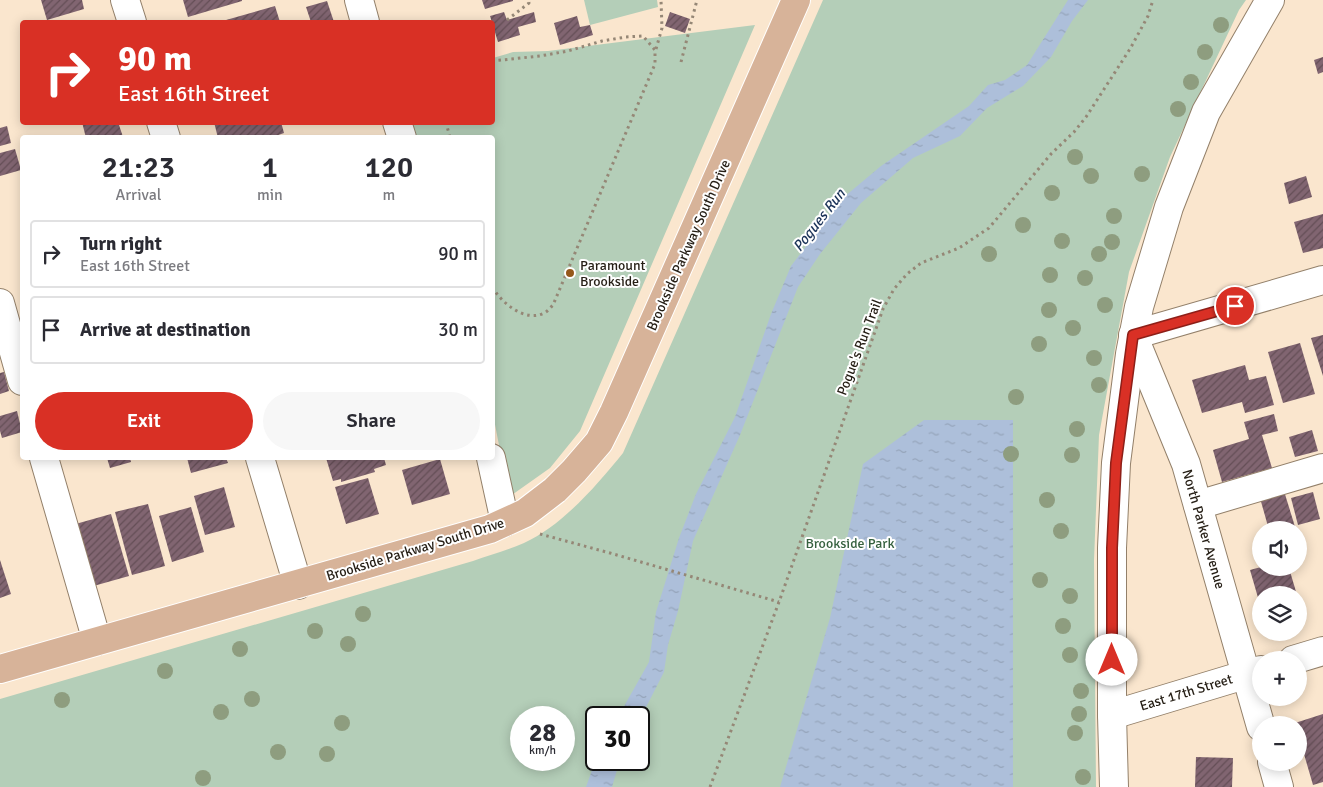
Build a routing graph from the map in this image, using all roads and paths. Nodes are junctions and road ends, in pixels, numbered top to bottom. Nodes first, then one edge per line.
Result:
1 (125, 0) edge
2 (359, 0) edge
3 (528, 0) edge
4 (661, 0) edge
5 (697, 0) edge
6 (796, 0) edge
7 (1153, 0) edge
8 (1270, 0) edge
9 (131, 20) edge
10 (364, 20) edge
11 (506, 20) dead end
12 (655, 50) junction
13 (495, 61) edge
14 (681, 62) dead end
15 (1323, 280) edge
16 (495, 291) edge
17 (0, 302) edge
18 (553, 305) junction
19 (557, 308) dead end
20 (1133, 335) junction
21 (20, 374) edge
22 (45, 460) edge
23 (261, 460) edge
24 (491, 460) edge
25 (1323, 468) edge
26 (1198, 506) junction
27 (506, 522) junction
28 (537, 534) dead end
29 (298, 585) junction
30 (779, 602) junction
31 (98, 641) junction
32 (1323, 651) edge
33 (1307, 656) edge
34 (1252, 666) edge
35 (0, 669) edge
36 (1252, 673) edge
37 (1112, 715) junction
38 (1275, 771) edge
39 (710, 787) edge
40 (1114, 787) edge
41 (1279, 787) edge

1 - 9 street
2 - 10 street
3 - 11 path
4 - 12 path
5 - 14 path
6 - 27 main road, Brookside Parkway South Drive
7 - 30 path, Pogue's Run Trail
8 - 20 street
12 - 13 path
12 - 18 path
15 - 20 street
16 - 18 path
17 - 21 street
18 - 19 path
20 - 26 street, North Parker Avenue
20 - 37 street
22 - 31 street
23 - 29 street
24 - 27 street
25 - 26 street
26 - 34 street, North Parker Avenue
27 - 29 main road, Brookside Parkway South Drive
28 - 30 path
29 - 31 main road, Brookside Parkway South Drive
30 - 39 path, Pogue's Run Trail
31 - 35 main road, Brookside Parkway South Drive
32 - 33 street
36 - 37 street, East 17th Street
37 - 40 street
38 - 41 street

